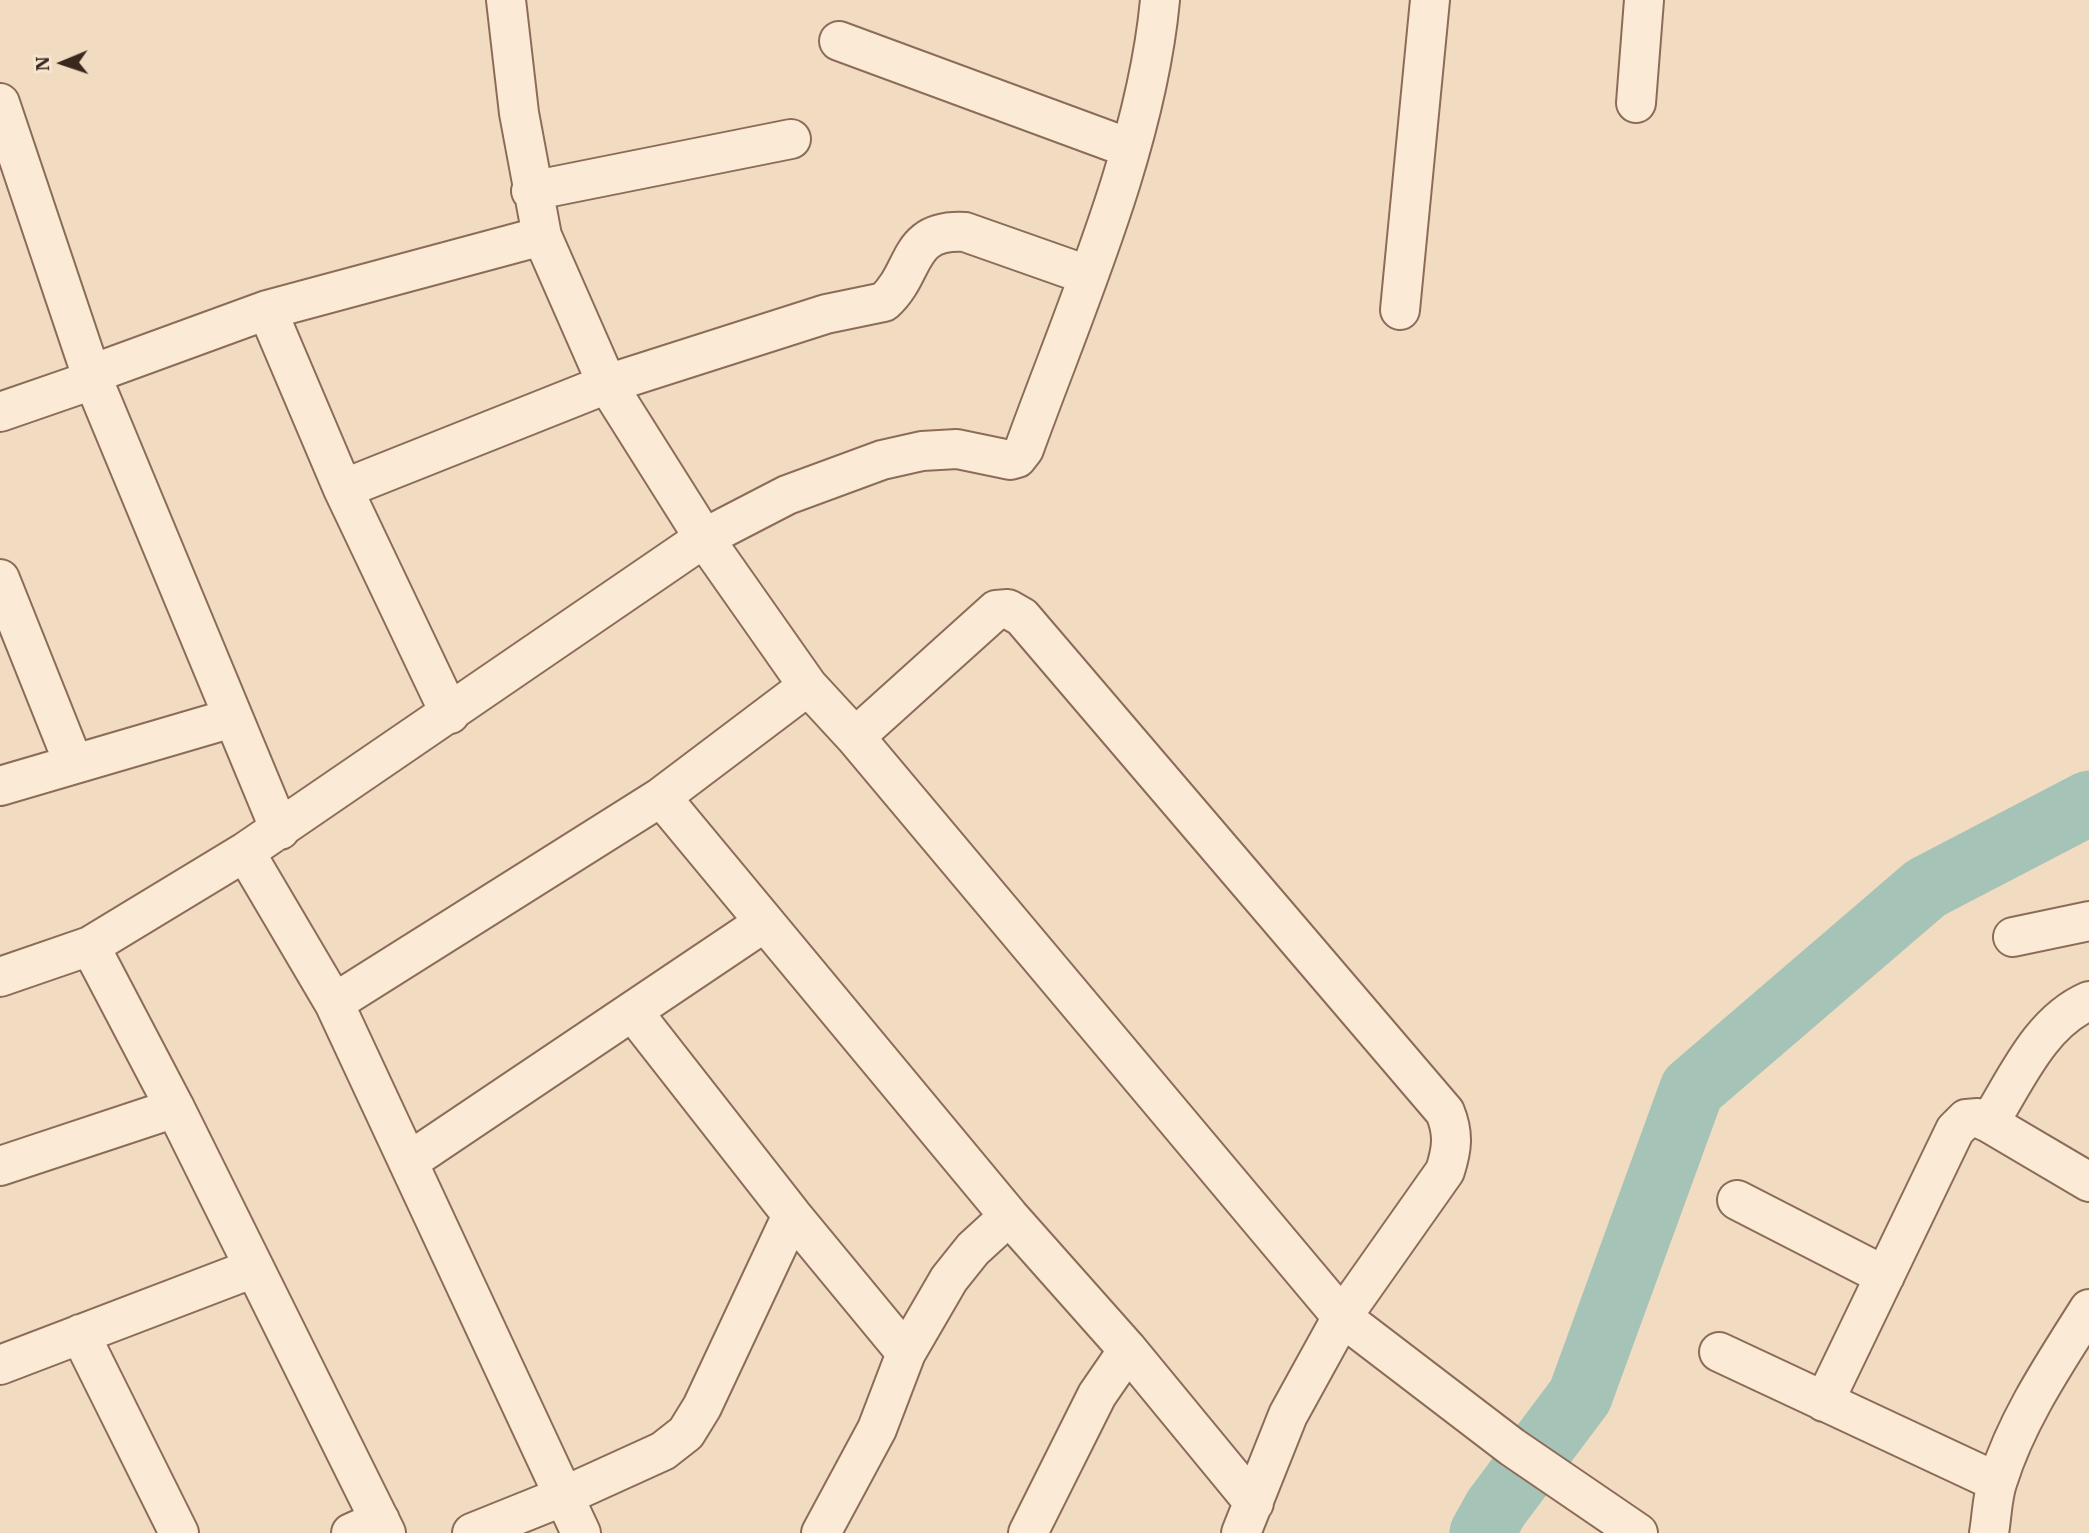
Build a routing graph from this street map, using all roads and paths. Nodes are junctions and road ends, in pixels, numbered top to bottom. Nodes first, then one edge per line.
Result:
1 (506, 0) edge
2 (1160, 0) edge
3 (1430, 0) edge
4 (1644, 0) edge
5 (839, 41) dead end
6 (0, 103) edge
7 (1636, 103) dead end
8 (791, 139) dead end
9 (1129, 148) junction
10 (531, 191) junction
11 (542, 236) junction
12 (1087, 275) junction
13 (267, 310) junction
14 (1400, 310) dead end
15 (92, 377) junction
16 (607, 384) junction
17 (0, 412) edge
18 (343, 489) junction
19 (704, 538) junction
20 (3, 596) edge
21 (808, 687) junction
22 (450, 714) junction
23 (232, 718) junction
24 (855, 737) junction
25 (73, 762) junction
26 (0, 786) edge
27 (661, 797) junction
28 (280, 830) junction
29 (245, 852) junction
30 (2089, 921) edge
31 (765, 922) junction
32 (2013, 937) dead end
33 (90, 946) junction
34 (0, 976) edge
35 (2089, 1000) edge
36 (334, 1003) junction
37 (633, 1012) junction
38 (175, 1108) junction
39 (1989, 1123) junction
40 (408, 1162) junction
41 (0, 1166) edge
42 (2089, 1182) edge
43 (1737, 1200) dead end
44 (792, 1215) junction
45 (1009, 1216) junction
46 (254, 1268) junction
47 (1885, 1276) junction
48 (2089, 1309) edge
49 (1342, 1317) junction
50 (80, 1334) junction
51 (1128, 1350) junction
52 (1719, 1352) dead end
53 (906, 1353) junction
54 (0, 1365) edge
55 (1824, 1402) junction
56 (1997, 1482) junction
57 (564, 1496) junction
58 (1247, 1518) edge
59 (1627, 1526) edge
60 (372, 1529) edge
61 (179, 1533) edge
62 (472, 1533) edge
63 (581, 1533) edge
64 (821, 1533) edge
65 (1028, 1533) edge
66 (1989, 1533) edge

1 - 10 street
2 - 9 street
3 - 14 street
4 - 7 street
5 - 9 street
6 - 15 street
8 - 10 street
9 - 12 street
10 - 11 street
11 - 13 street
11 - 16 street
12 - 16 street
12 - 19 street
13 - 15 street
13 - 18 street
15 - 17 street
15 - 23 street
16 - 18 street
16 - 19 street
18 - 22 street
19 - 21 street
19 - 22 street
20 - 25 street
21 - 24 street
21 - 27 street
22 - 28 street
23 - 25 street
23 - 28 street
24 - 49 street
24 - 49 street
25 - 26 street
27 - 31 street
27 - 36 street
28 - 29 street
29 - 33 street
29 - 36 street
30 - 32 street
31 - 37 street
31 - 45 street
33 - 34 street
33 - 38 street
35 - 39 street
36 - 40 street
37 - 40 street
37 - 44 street
38 - 41 street
38 - 46 street
39 - 42 street
39 - 47 street
40 - 57 street
43 - 47 street
44 - 53 street
44 - 57 street
45 - 51 street
45 - 53 street
46 - 50 street
46 - 60 street
47 - 55 street
48 - 56 street
49 - 58 street
49 - 59 street
50 - 54 street
50 - 61 street
51 - 58 street
51 - 65 street
52 - 55 street
53 - 64 street
55 - 56 street
56 - 66 street
57 - 62 street
57 - 63 street

